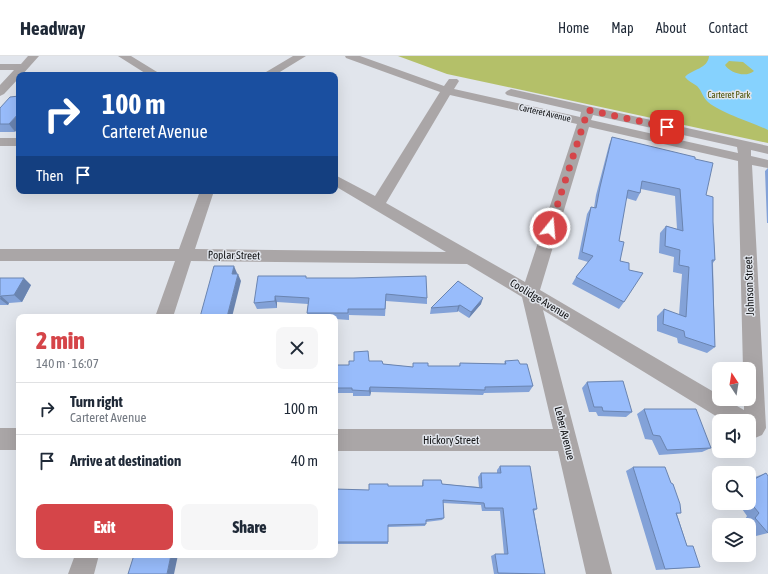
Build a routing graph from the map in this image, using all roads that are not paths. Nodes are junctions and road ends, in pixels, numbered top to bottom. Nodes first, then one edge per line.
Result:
1 (34, 56) edge
2 (123, 56) edge
3 (301, 56) edge
4 (350, 56) edge
5 (384, 56) edge
6 (0, 67) edge
7 (23, 67) junction
8 (18, 72) edge
9 (151, 72) edge
10 (272, 72) edge
11 (16, 75) edge
12 (451, 86) junction
13 (479, 86) dead end
14 (502, 91) dead end
15 (0, 92) edge
16 (585, 116) junction
17 (0, 142) edge
18 (16, 142) edge
19 (768, 150) edge
20 (744, 152) junction
21 (768, 164) edge
22 (338, 182) edge
23 (206, 194) edge
24 (377, 205) junction
25 (0, 255) edge
26 (184, 255) junction
27 (467, 258) junction
28 (530, 293) junction
29 (165, 314) edge
30 (732, 414) edge
31 (754, 414) edge
32 (0, 439) edge
33 (16, 439) edge
34 (338, 440) edge
35 (567, 440) junction
36 (86, 558) edge
37 (81, 574) edge
38 (599, 574) edge

1 - 7 street
2 - 9 street
3 - 10 street
4 - 12 street, Carteret Avenue
5 - 12 street, Carteret Avenue
6 - 7 street
7 - 8 street
11 - 15 street
12 - 13 street, Carteret Avenue
12 - 16 street, Carteret Avenue
12 - 24 street
14 - 16 street, Carteret Avenue
16 - 20 street, Carteret Avenue
16 - 28 street
17 - 18 street
19 - 20 street, Carteret Avenue
20 - 21 street, Carteret Avenue
20 - 31 street, Johnson Street
22 - 24 street, Coolidge Avenue
23 - 26 street
24 - 27 street, Coolidge Avenue
25 - 26 street, Poplar Street
26 - 27 street, Poplar Street
26 - 29 street
27 - 28 street, Coolidge Avenue
28 - 30 street, Coolidge Avenue
28 - 35 street, Leber Avenue
32 - 33 street
34 - 35 street, Hickory Street
35 - 38 street, Leber Avenue
36 - 37 street

